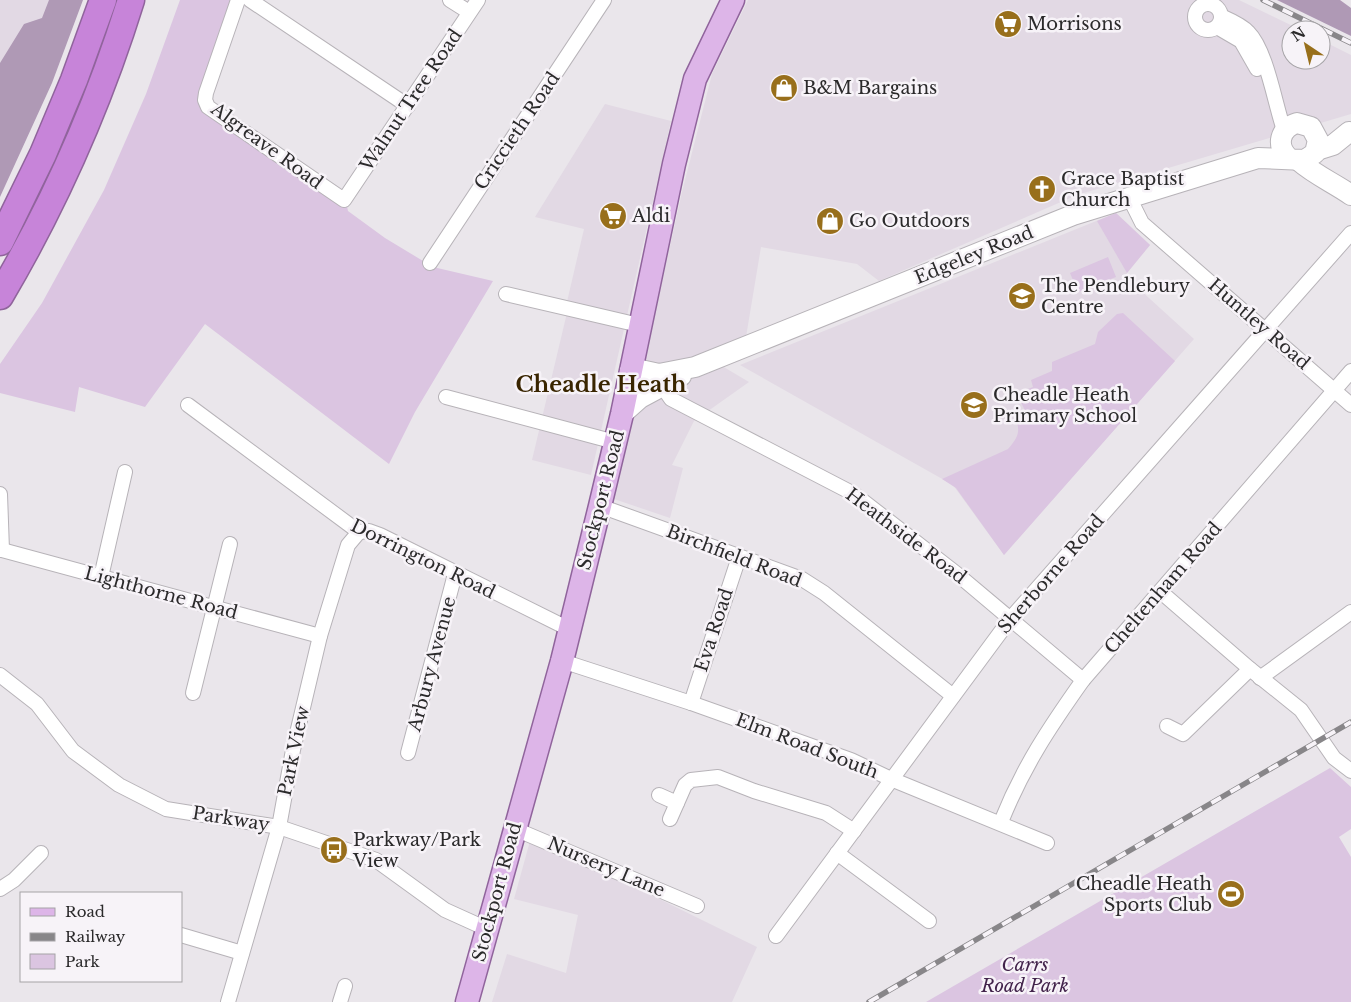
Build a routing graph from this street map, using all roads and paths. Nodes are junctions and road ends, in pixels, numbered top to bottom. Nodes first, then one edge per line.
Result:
1 (103, 0) edge
2 (131, 0) edge
3 (238, 0) edge
4 (250, 0) edge
5 (450, 0) edge
6 (478, 0) edge
7 (604, 0) edge
8 (730, 1) edge
9 (469, 12) junction
10 (1219, 21) dead end
11 (1275, 98) junction
12 (408, 106) junction
13 (1350, 131) edge
14 (1300, 143) junction
15 (1351, 195) edge
16 (1129, 197) junction
17 (344, 200) joint
18 (1351, 233) edge
19 (0, 242) edge
20 (430, 263) dead end
21 (506, 294) dead end
22 (0, 296) edge
23 (639, 325) junction
24 (1266, 329) junction
25 (1351, 371) edge
26 (650, 383) junction
27 (1335, 390) junction
28 (446, 396) dead end
29 (188, 405) dead end
30 (1351, 405) edge
31 (622, 414) junction
32 (615, 442) junction
33 (124, 472) dead end
34 (0, 494) edge
35 (600, 506) junction
36 (359, 532) junction
37 (230, 544) dead end
38 (1, 550) edge
39 (739, 557) junction
40 (455, 574) junction
41 (101, 577) junction
42 (1161, 592) junction
43 (214, 607) junction
44 (1351, 612) edge
45 (1011, 618) junction
46 (569, 629) junction
47 (320, 636) junction
48 (562, 662) junction
49 (1255, 673) junction
50 (0, 675) edge
51 (1083, 680) junction
52 (193, 693) dead end
53 (953, 696) junction
54 (691, 703) junction
55 (1167, 726) dead end
56 (408, 754) dead end
57 (1351, 770) edge
58 (891, 778) junction
59 (660, 795) dead end
60 (677, 803) junction
61 (670, 819) dead end
62 (1001, 822) junction
63 (279, 826) junction
64 (515, 829) junction
65 (854, 831) junction
66 (1047, 842) dead end
67 (41, 853) dead end
68 (837, 853) junction
69 (0, 888) edge
70 (697, 906) dead end
71 (929, 921) dead end
72 (487, 929) junction
73 (182, 935) edge
74 (776, 936) dead end
75 (242, 953) junction
76 (345, 986) dead end
77 (228, 1002) edge
78 (340, 1002) edge
79 (467, 1002) edge

1 - 19 highway
2 - 22 highway
3 - 17 street, Algreave Road
4 - 12 street
5 - 9 street
6 - 9 street, Walnut Tree Road
7 - 20 street, Criccieth Road
8 - 23 main road
9 - 12 street, Walnut Tree Road
10 - 11 street
11 - 14 street
11 - 14 street
12 - 17 street, Walnut Tree Road
13 - 14 main road
14 - 15 main road
14 - 16 main road, Edgeley Road
16 - 24 street, Huntley Road
16 - 26 main road, Edgeley Road
18 - 24 street, Sherborne Road
21 - 23 street
23 - 26 main road, Stockport Road
24 - 27 street, Huntley Road
24 - 45 street, Sherborne Road
25 - 27 street, Cheltenham Road
26 - 31 main road, Stockport Road
26 - 31 main road, Edgeley Road
26 - 45 street, Heathside Road
27 - 30 street, Huntley Road
27 - 42 street, Cheltenham Road
28 - 32 street
29 - 36 street, Dorrington Road
31 - 32 main road, Stockport Road
32 - 35 main road, Stockport Road
33 - 41 street
34 - 38 street
35 - 39 street, Birchfield Road
35 - 46 main road, Stockport Road
36 - 40 street, Dorrington Road
36 - 47 street, Park View
37 - 43 street
38 - 41 street, Lighthorne Road
39 - 53 street, Birchfield Road
39 - 54 street, Eva Road
40 - 46 street, Dorrington Road
40 - 56 street, Arbury Avenue
41 - 43 street, Lighthorne Road
42 - 49 street
42 - 51 street, Cheltenham Road
43 - 47 street, Lighthorne Road
43 - 52 street
44 - 49 street
45 - 51 street, Heathside Road
45 - 53 street, Sherborne Road
46 - 48 main road, Stockport Road
47 - 63 street, Park View
48 - 54 street, Elm Road South
48 - 64 main road, Stockport Road
49 - 55 street
49 - 57 street
50 - 63 street, Parkway
51 - 62 street, Cheltenham Road
53 - 58 street, Sherborne Road
54 - 58 street, Elm Road South
58 - 62 street, Elm Road South
58 - 65 street, Sherborne Road
59 - 60 street
60 - 61 street
60 - 65 street
62 - 66 street, Elm Road South
63 - 72 street, Parkway
63 - 75 street, Park View
64 - 70 street, Nursery Lane
64 - 72 main road, Stockport Road
65 - 68 street, Sherborne Road
67 - 69 street
68 - 71 street
68 - 74 street, Sherborne Road
72 - 79 main road, Stockport Road
73 - 75 street
75 - 77 street, Park View
76 - 78 street

